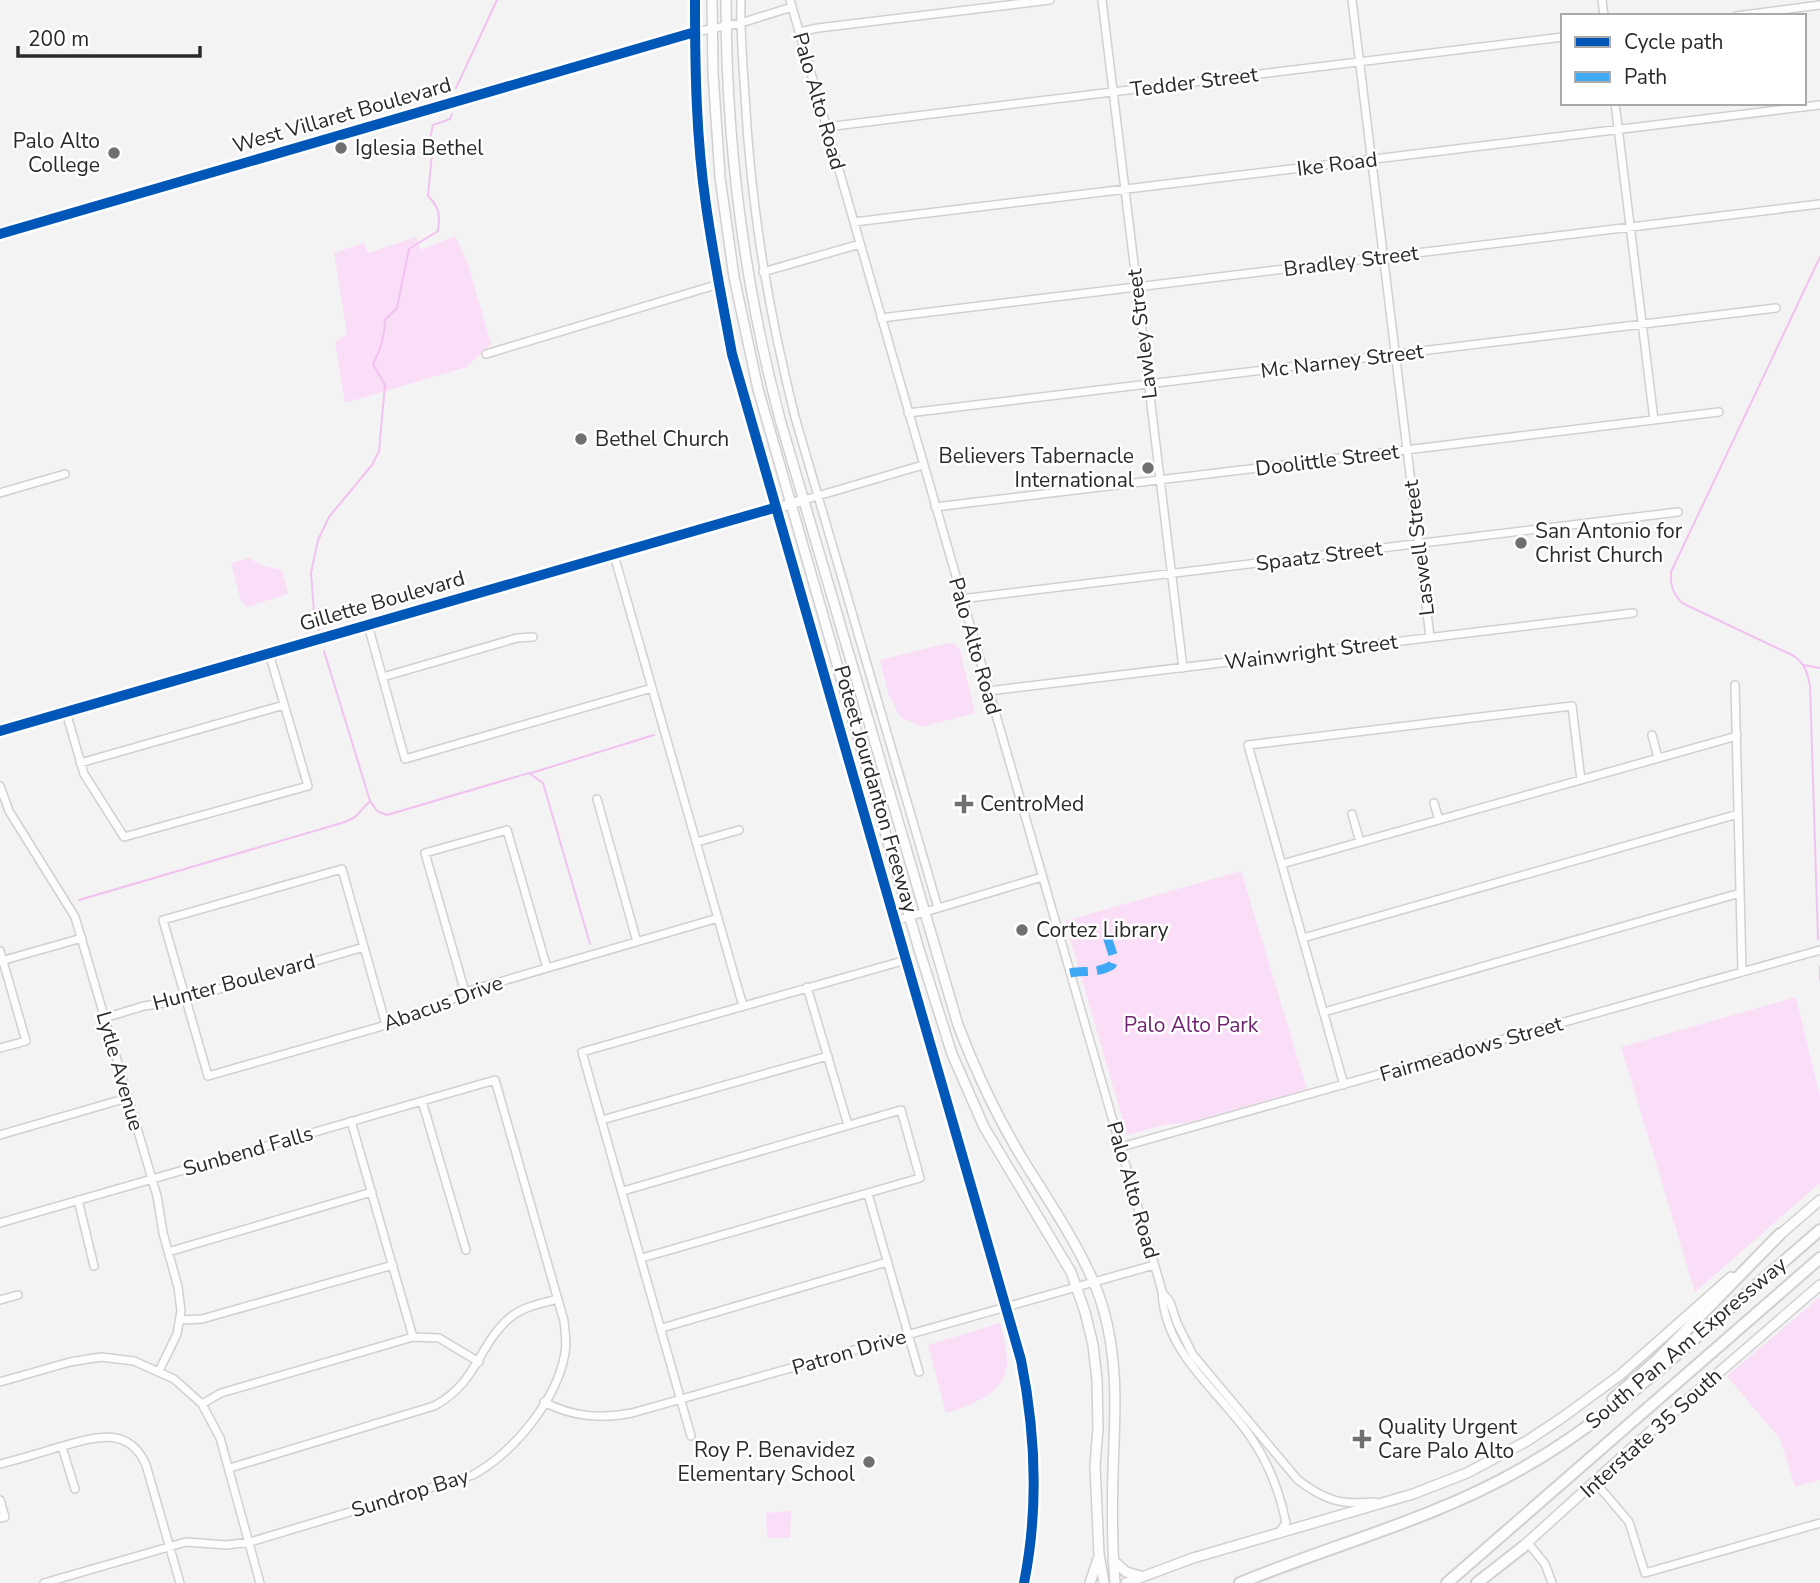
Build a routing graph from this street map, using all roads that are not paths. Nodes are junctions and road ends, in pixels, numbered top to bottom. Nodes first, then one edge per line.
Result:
1 (695, 0) edge
2 (712, 0) edge
3 (726, 0) edge
4 (741, 0) edge
5 (1050, 0) edge
6 (1102, 0) edge
7 (1352, 0) edge
8 (791, 4) edge
9 (1820, 5) edge
10 (1752, 14) edge
11 (741, 23) junction
12 (726, 26) junction
13 (711, 29) junction
14 (695, 32) junction
15 (799, 33) junction
16 (1561, 37) edge
17 (1359, 62) junction
18 (1112, 92) junction
19 (1615, 105) edge
20 (1820, 105) edge
21 (825, 127) junction
22 (1618, 130) junction
23 (1372, 160) junction
24 (1124, 190) junction
25 (1820, 204) edge
26 (853, 222) junction
27 (1630, 226) junction
28 (0, 234) edge
29 (860, 244) junction
30 (1384, 257) junction
31 (763, 272) junction
32 (719, 284) junction
33 (1136, 288) junction
34 (1776, 308) dead end
35 (881, 318) junction
36 (1642, 324) junction
37 (486, 354) dead end
38 (1395, 354) junction
39 (1148, 385) junction
40 (1719, 412) dead end
41 (908, 413) junction
42 (1654, 420) junction
43 (1407, 450) junction
44 (923, 466) junction
45 (65, 474) dead end
46 (1159, 480) junction
47 (0, 493) edge
48 (818, 495) junction
49 (804, 499) junction
50 (790, 503) junction
51 (774, 508) junction
52 (935, 508) junction
53 (1678, 512) dead end
54 (1418, 544) junction
55 (614, 555) junction
56 (1171, 574) junction
57 (961, 599) junction
58 (1633, 613) dead end
59 (368, 625) junction
60 (533, 637) dead end
61 (1430, 637) junction
62 (269, 653) junction
63 (1183, 668) junction
64 (383, 677) junction
65 (1735, 685) dead end
66 (652, 688) junction
67 (988, 691) junction
68 (284, 705) junction
69 (66, 712) junction
70 (0, 732) edge
71 (1652, 735) dead end
72 (1737, 736) junction
73 (1658, 758) junction
74 (80, 763) junction
75 (1581, 780) junction
76 (0, 786) edge
77 (597, 799) dead end
78 (1434, 803) dead end
79 (1352, 814) dead end
80 (1738, 814) junction
81 (1439, 820) junction
82 (738, 830) dead end
83 (697, 842) junction
84 (1360, 842) junction
85 (1282, 864) junction
86 (1042, 877) junction
87 (1741, 893) junction
88 (938, 908) junction
89 (923, 913) junction
90 (910, 917) junction
91 (718, 918) junction
92 (895, 921) junction
93 (82, 937) junction
94 (1303, 938) junction
95 (637, 942) junction
96 (364, 947) junction
97 (1820, 950) edge
98 (0, 951) edge
99 (906, 960) junction
100 (1, 961) edge
101 (547, 968) junction
102 (1742, 971) junction
103 (807, 987) junction
104 (465, 992) junction
105 (186, 999) junction
106 (743, 1006) junction
107 (1324, 1012) junction
108 (104, 1018) junction
109 (386, 1025) junction
110 (0, 1048) edge
111 (828, 1056) junction
112 (495, 1080) joint
113 (1344, 1085) junction
114 (127, 1098) junction
115 (422, 1101) junction
116 (602, 1120) junction
117 (351, 1121) junction
118 (848, 1125) junction
119 (0, 1135) edge
120 (1121, 1147) junction
121 (152, 1179) junction
122 (622, 1191) junction
123 (372, 1192) junction
124 (867, 1194) junction
125 (78, 1200) junction
126 (1820, 1200) edge
127 (0, 1223) edge
128 (1820, 1230) edge
129 (1780, 1234) junction
130 (467, 1250) dead end
131 (168, 1251) junction
132 (642, 1258) junction
133 (1820, 1258) edge
134 (887, 1262) junction
135 (393, 1265) junction
136 (1154, 1265) junction
137 (94, 1266) dead end
138 (1093, 1282) junction
139 (1820, 1285) edge
140 (1077, 1287) junction
141 (1162, 1291) junction
142 (18, 1295) dead end
143 (558, 1299) junction
144 (0, 1300) edge
145 (1006, 1307) junction
146 (180, 1320) junction
147 (662, 1328) junction
148 (908, 1335) junction
149 (413, 1336) junction
150 (479, 1362) junction
151 (159, 1371) junction
152 (919, 1372) dead end
153 (0, 1382) edge
154 (681, 1399) junction
155 (544, 1402) junction
156 (202, 1404) junction
157 (691, 1436) dead end
158 (62, 1447) junction
159 (0, 1464) edge
160 (230, 1468) junction
161 (1522, 1469) junction
162 (1595, 1482) junction
163 (75, 1489) dead end
164 (0, 1500) edge
165 (1386, 1502) junction
166 (2, 1517) edge
167 (1820, 1523) edge
168 (1277, 1534) junction
169 (250, 1542) junction
170 (1526, 1545) junction
171 (170, 1547) junction
172 (1099, 1553) junction
173 (1113, 1559) junction
174 (1140, 1580) edge
175 (44, 1583) edge
176 (180, 1583) edge
177 (260, 1583) edge
178 (1024, 1583) edge
179 (1090, 1583) edge
180 (1104, 1583) edge
181 (1115, 1583) edge
182 (1126, 1583) edge
183 (1240, 1583) edge
184 (1447, 1583) edge
185 (1477, 1583) edge
186 (1484, 1583) edge
187 (1552, 1583) edge

1 - 14 street, Poteet Jourdanton Freeway
2 - 13 main road, Poteet Jourdanton Freeway
3 - 12 main road, Poteet Jourdanton Freeway
4 - 11 street, Poteet Jourdanton Freeway
5 - 15 street
6 - 18 street, Lawley Street
7 - 17 street, Laswell Street
8 - 11 street, West Villaret Boulevard
8 - 15 street, Palo Alto Road
9 - 10 street
11 - 12 street, West Villaret Boulevard
11 - 31 street, Poteet Jourdanton Freeway
12 - 13 street, West Villaret Boulevard
12 - 49 main road, Poteet Jourdanton Freeway
13 - 14 street, West Villaret Boulevard
13 - 50 main road, Poteet Jourdanton Freeway
14 - 28 street, West Villaret Boulevard
14 - 32 street, Poteet Jourdanton Freeway
15 - 21 street, Palo Alto Road
16 - 17 street, Tedder Street
17 - 18 street, Tedder Street
17 - 23 street, Laswell Street
18 - 21 street, Tedder Street
18 - 24 street, Lawley Street
19 - 22 street
20 - 22 street, Ike Road
21 - 26 street, Palo Alto Road
22 - 23 street, Ike Road
22 - 27 street
23 - 24 street, Ike Road
23 - 30 street, Laswell Street
24 - 26 street, Ike Road
24 - 33 street, Lawley Street
25 - 27 street, Bradley Street
26 - 29 street, Palo Alto Road
27 - 30 street, Bradley Street
27 - 36 street
29 - 31 street
29 - 35 street, Palo Alto Road
30 - 33 street, Bradley Street
30 - 38 street, Laswell Street
31 - 48 street, Poteet Jourdanton Freeway
32 - 37 street
32 - 51 street, Poteet Jourdanton Freeway
33 - 35 street, Bradley Street
33 - 39 street, Lawley Street
34 - 36 street, Mc Narney Street
35 - 41 street, Palo Alto Road
36 - 38 street, Mc Narney Street
36 - 42 street
38 - 39 street, Mc Narney Street
38 - 43 street, Laswell Street
39 - 41 street, Mc Narney Street
39 - 46 street, Lawley Street
40 - 42 street, Doolittle Street
41 - 44 street, Palo Alto Road
42 - 43 street, Doolittle Street
43 - 46 street, Doolittle Street
43 - 54 street, Laswell Street
44 - 48 street, Gillette Boulevard
44 - 52 street, Palo Alto Road
45 - 47 street
46 - 52 street, Doolittle Street
46 - 56 street, Lawley Street
48 - 49 street, Gillette Boulevard
48 - 88 street, Poteet Jourdanton Freeway
49 - 50 main road, Gillette Boulevard
49 - 89 main road, Poteet Jourdanton Freeway
50 - 51 main road, Gillette Boulevard
50 - 90 main road, Poteet Jourdanton Freeway
51 - 55 main road, Gillette Boulevard
51 - 92 street, Poteet Jourdanton Freeway
52 - 57 street, Palo Alto Road
53 - 54 street, Spaatz Street
54 - 56 street, Spaatz Street
54 - 61 street, Laswell Street
55 - 59 main road, Gillette Boulevard
55 - 66 street
56 - 57 street, Spaatz Street
56 - 63 street, Lawley Street
57 - 67 street, Palo Alto Road
58 - 61 street, Wainwright Street
59 - 62 main road, Gillette Boulevard
59 - 64 street
60 - 64 street
61 - 63 street, Wainwright Street
62 - 68 street
62 - 69 main road, Gillette Boulevard
63 - 67 street, Wainwright Street
64 - 66 street
65 - 72 street
66 - 83 street
67 - 86 street, Palo Alto Road
68 - 74 street
68 - 74 street
69 - 70 main road, Gillette Boulevard
69 - 74 street
71 - 73 street
72 - 73 street
72 - 80 street
73 - 75 street
75 - 81 street
75 - 85 street
76 - 93 street, Lytle Avenue
77 - 95 street
78 - 81 street
79 - 84 street
80 - 87 street
80 - 94 street
81 - 84 street
82 - 83 street
83 - 91 street
84 - 85 street
85 - 94 street
86 - 88 street
86 - 120 street, Palo Alto Road
87 - 102 street
87 - 107 street
88 - 89 street
89 - 90 street
89 - 138 main road, Poteet Jourdanton Freeway
90 - 92 street
90 - 140 main road, Poteet Jourdanton Freeway
91 - 95 street, Abacus Drive
91 - 106 street
92 - 99 street, Poteet Jourdanton Freeway
93 - 100 street
93 - 108 street, Lytle Avenue
94 - 107 street
95 - 101 street, Abacus Drive
96 - 105 street, Hunter Boulevard
96 - 105 street
96 - 109 street
97 - 102 street, Fairmeadows Street
98 - 100 street
99 - 103 street
99 - 145 street, Poteet Jourdanton Freeway
100 - 110 street
101 - 104 street, Abacus Drive
101 - 104 street
102 - 113 street, Fairmeadows Street
103 - 106 street
103 - 111 street
104 - 109 street, Abacus Drive
105 - 108 street, Hunter Boulevard
105 - 109 street, Abacus Drive
106 - 116 street
107 - 113 street
108 - 114 street, Lytle Avenue
111 - 116 street
111 - 118 street
112 - 115 street, Sunbend Falls
112 - 143 street, Sundrop Bay
113 - 120 street, Fairmeadows Street
114 - 119 street
114 - 121 street, Lytle Avenue
115 - 117 street, Sunbend Falls
115 - 130 street
116 - 122 street
117 - 121 street, Sunbend Falls
117 - 123 street
118 - 122 street
118 - 124 street
120 - 136 street, Palo Alto Road
121 - 125 street, Sunbend Falls
121 - 131 street, Lytle Avenue
122 - 132 street
123 - 131 street
123 - 135 street
124 - 132 street
124 - 134 street
125 - 127 street, Sunbend Falls
125 - 137 street
126 - 129 main road
128 - 161 highway, South Pan Am Expressway
129 - 161 highway
129 - 165 main road
131 - 146 street, Lytle Avenue
132 - 147 street
133 - 184 highway, South Pan Am Expressway
134 - 147 street
134 - 148 street
135 - 146 street
135 - 149 street
136 - 138 street, Patron Drive
136 - 141 street, Palo Alto Road
138 - 140 street, Patron Drive
138 - 173 main road, Poteet Jourdanton Freeway
139 - 162 main road, Interstate 35 South
140 - 145 street, Patron Drive
140 - 172 main road, Poteet Jourdanton Freeway
141 - 165 street, Palo Alto Road
141 - 168 street, Palo Alto Road
142 - 144 street
143 - 150 street
143 - 155 street, Sundrop Bay
145 - 148 street, Patron Drive
145 - 178 street, Poteet Jourdanton Freeway
146 - 151 street, Lytle Avenue
147 - 154 street
148 - 152 street
148 - 154 street, Patron Drive
149 - 150 street
149 - 156 street
150 - 160 street
151 - 153 street
151 - 156 street
154 - 155 street, Patron Drive
154 - 157 street
155 - 169 street, Sundrop Bay
156 - 160 street
158 - 159 street
158 - 163 street
158 - 171 street
160 - 169 street
161 - 183 highway, South Pan Am Expressway
162 - 167 street
162 - 170 main road, Interstate 35 South
164 - 166 street
165 - 168 main road
168 - 174 main road
169 - 171 street, Sundrop Bay
169 - 177 street
170 - 185 highway
170 - 186 main road, Interstate 35 South
170 - 187 street
171 - 175 street, Sundrop Bay
171 - 176 street
172 - 179 main road
172 - 180 main road, Poteet Jourdanton Freeway
173 - 174 main road
173 - 181 main road, Poteet Jourdanton Freeway
174 - 182 main road

